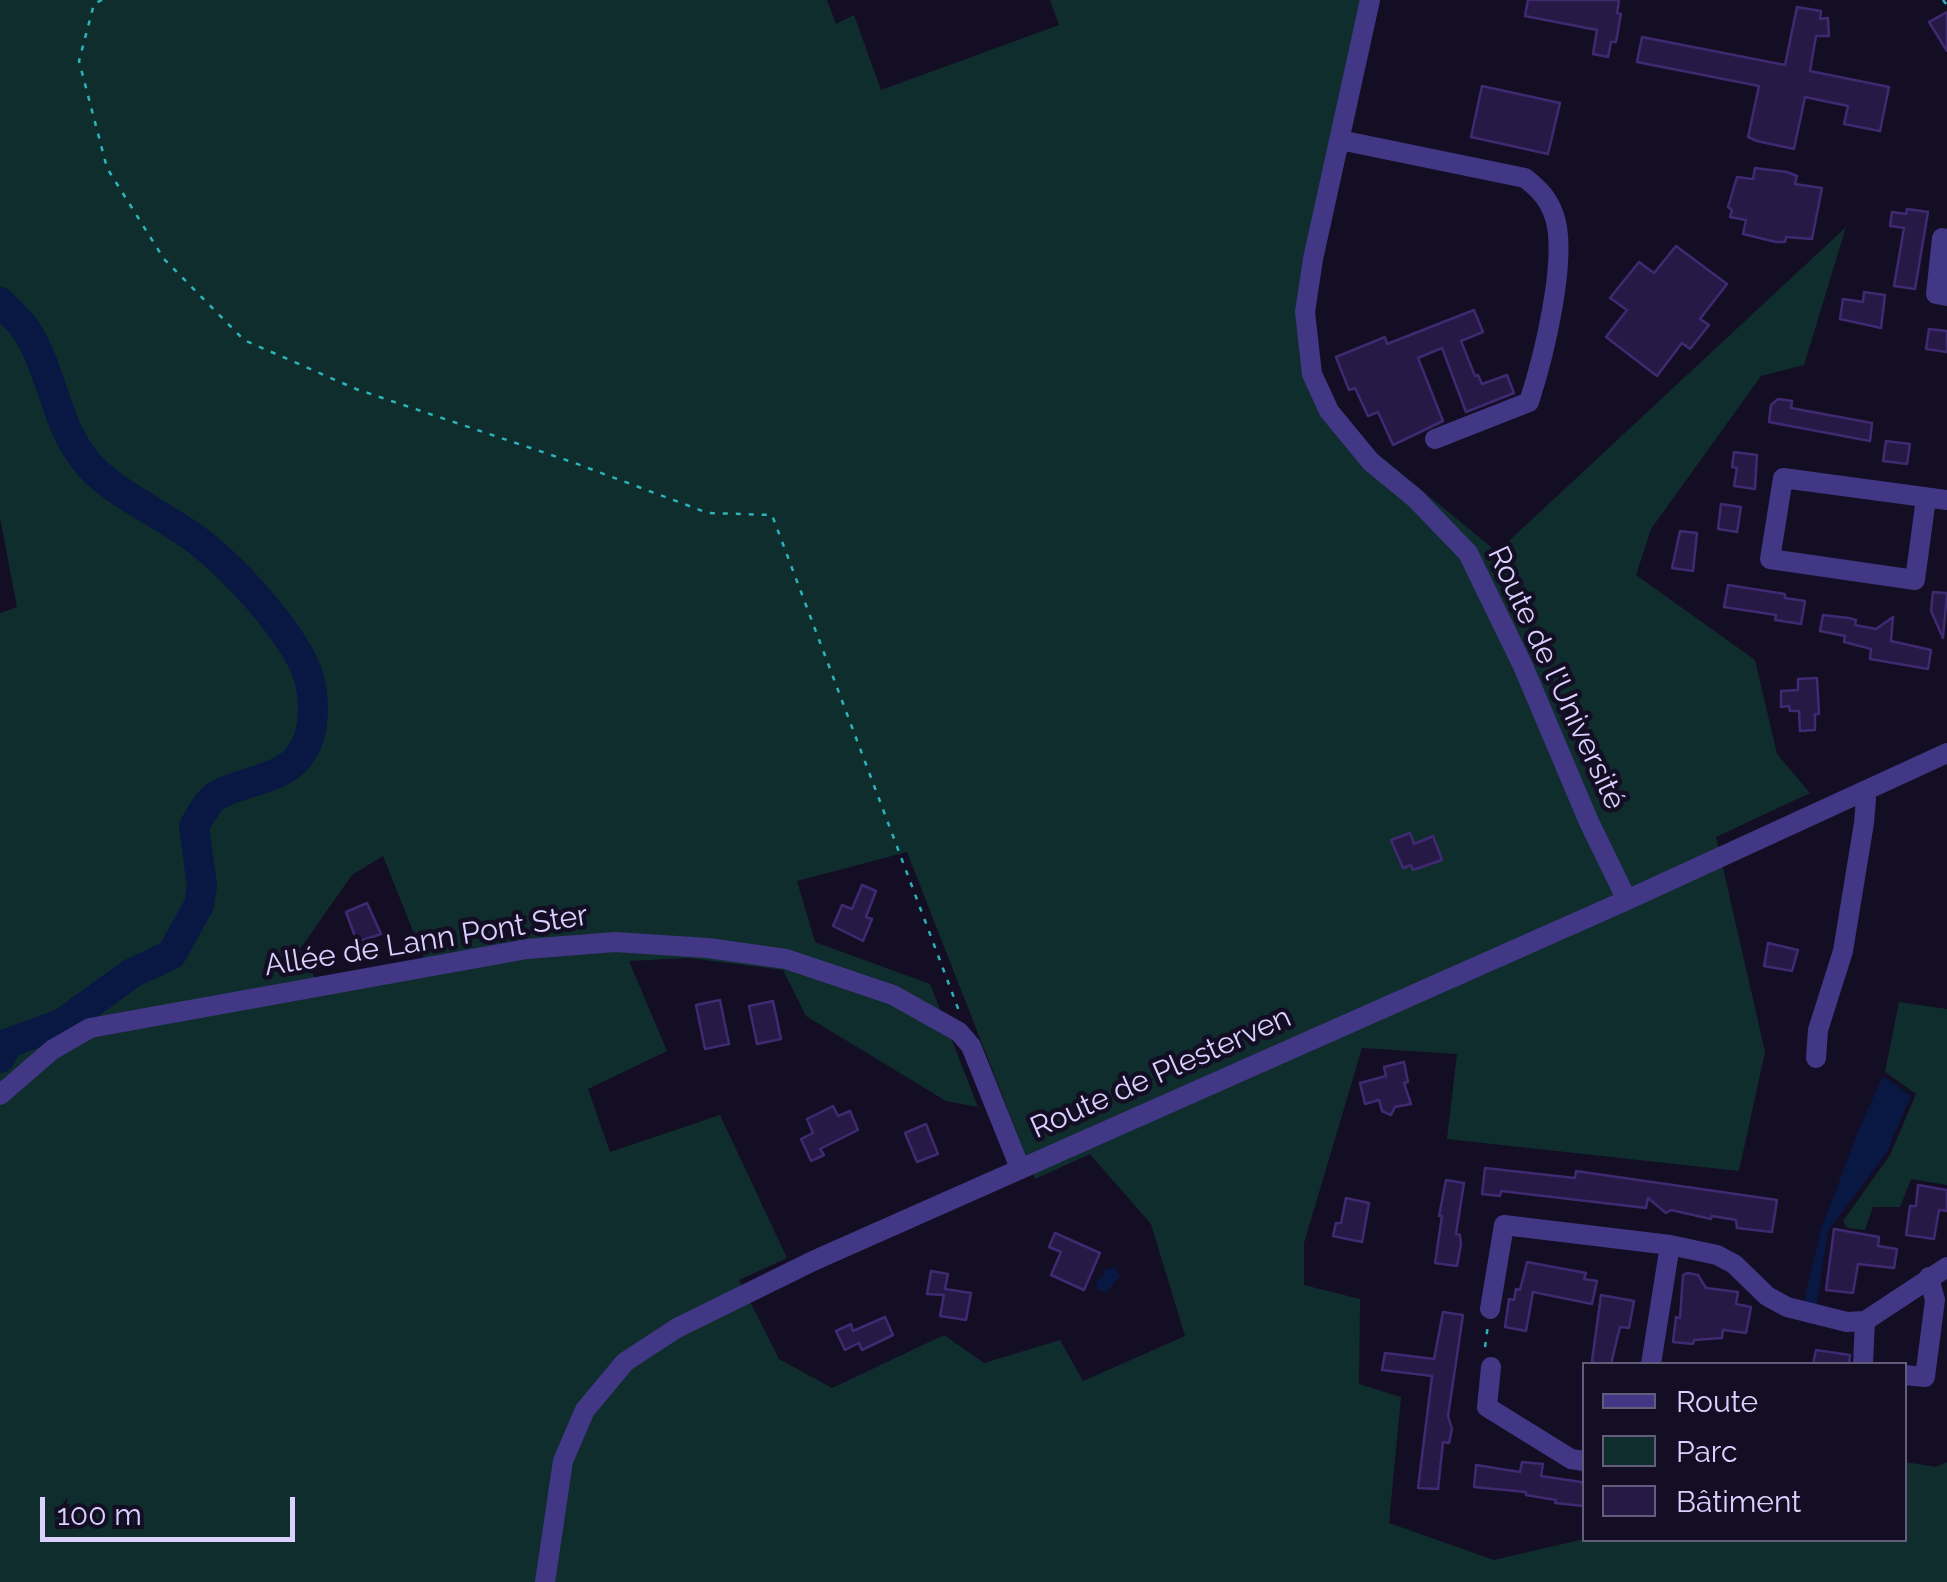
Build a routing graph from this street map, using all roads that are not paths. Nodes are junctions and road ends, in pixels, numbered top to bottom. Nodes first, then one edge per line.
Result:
1 (1370, 0) edge
2 (1340, 140) junction
3 (1947, 239) edge
4 (1947, 296) edge
5 (1436, 439) dead end
6 (1937, 499) edge
7 (1947, 754) edge
8 (1863, 792) junction
9 (1627, 900) junction
10 (1816, 1058) dead end
11 (0, 1095) edge
12 (1020, 1168) junction
13 (1670, 1245) junction
14 (1938, 1272) edge
15 (1490, 1309) road end
16 (1865, 1322) junction
17 (1651, 1362) edge
18 (1863, 1362) edge
19 (1491, 1367) road end
20 (1907, 1375) edge
21 (1582, 1460) edge
22 (545, 1582) edge

1 - 2 street, Route de l'Université
2 - 5 street
2 - 9 street, Route de l'Université
3 - 4 street
6 - 6 street
7 - 8 street, Route de Plesterven
8 - 9 street, Route de Plesterven
8 - 10 street
9 - 12 street, Route de Plesterven
11 - 12 street, Allée de Lann Pont Ster
12 - 22 street, Route de Plesterven
13 - 15 street
13 - 16 street
13 - 17 street
14 - 16 street
14 - 20 street
16 - 18 street
19 - 21 street

